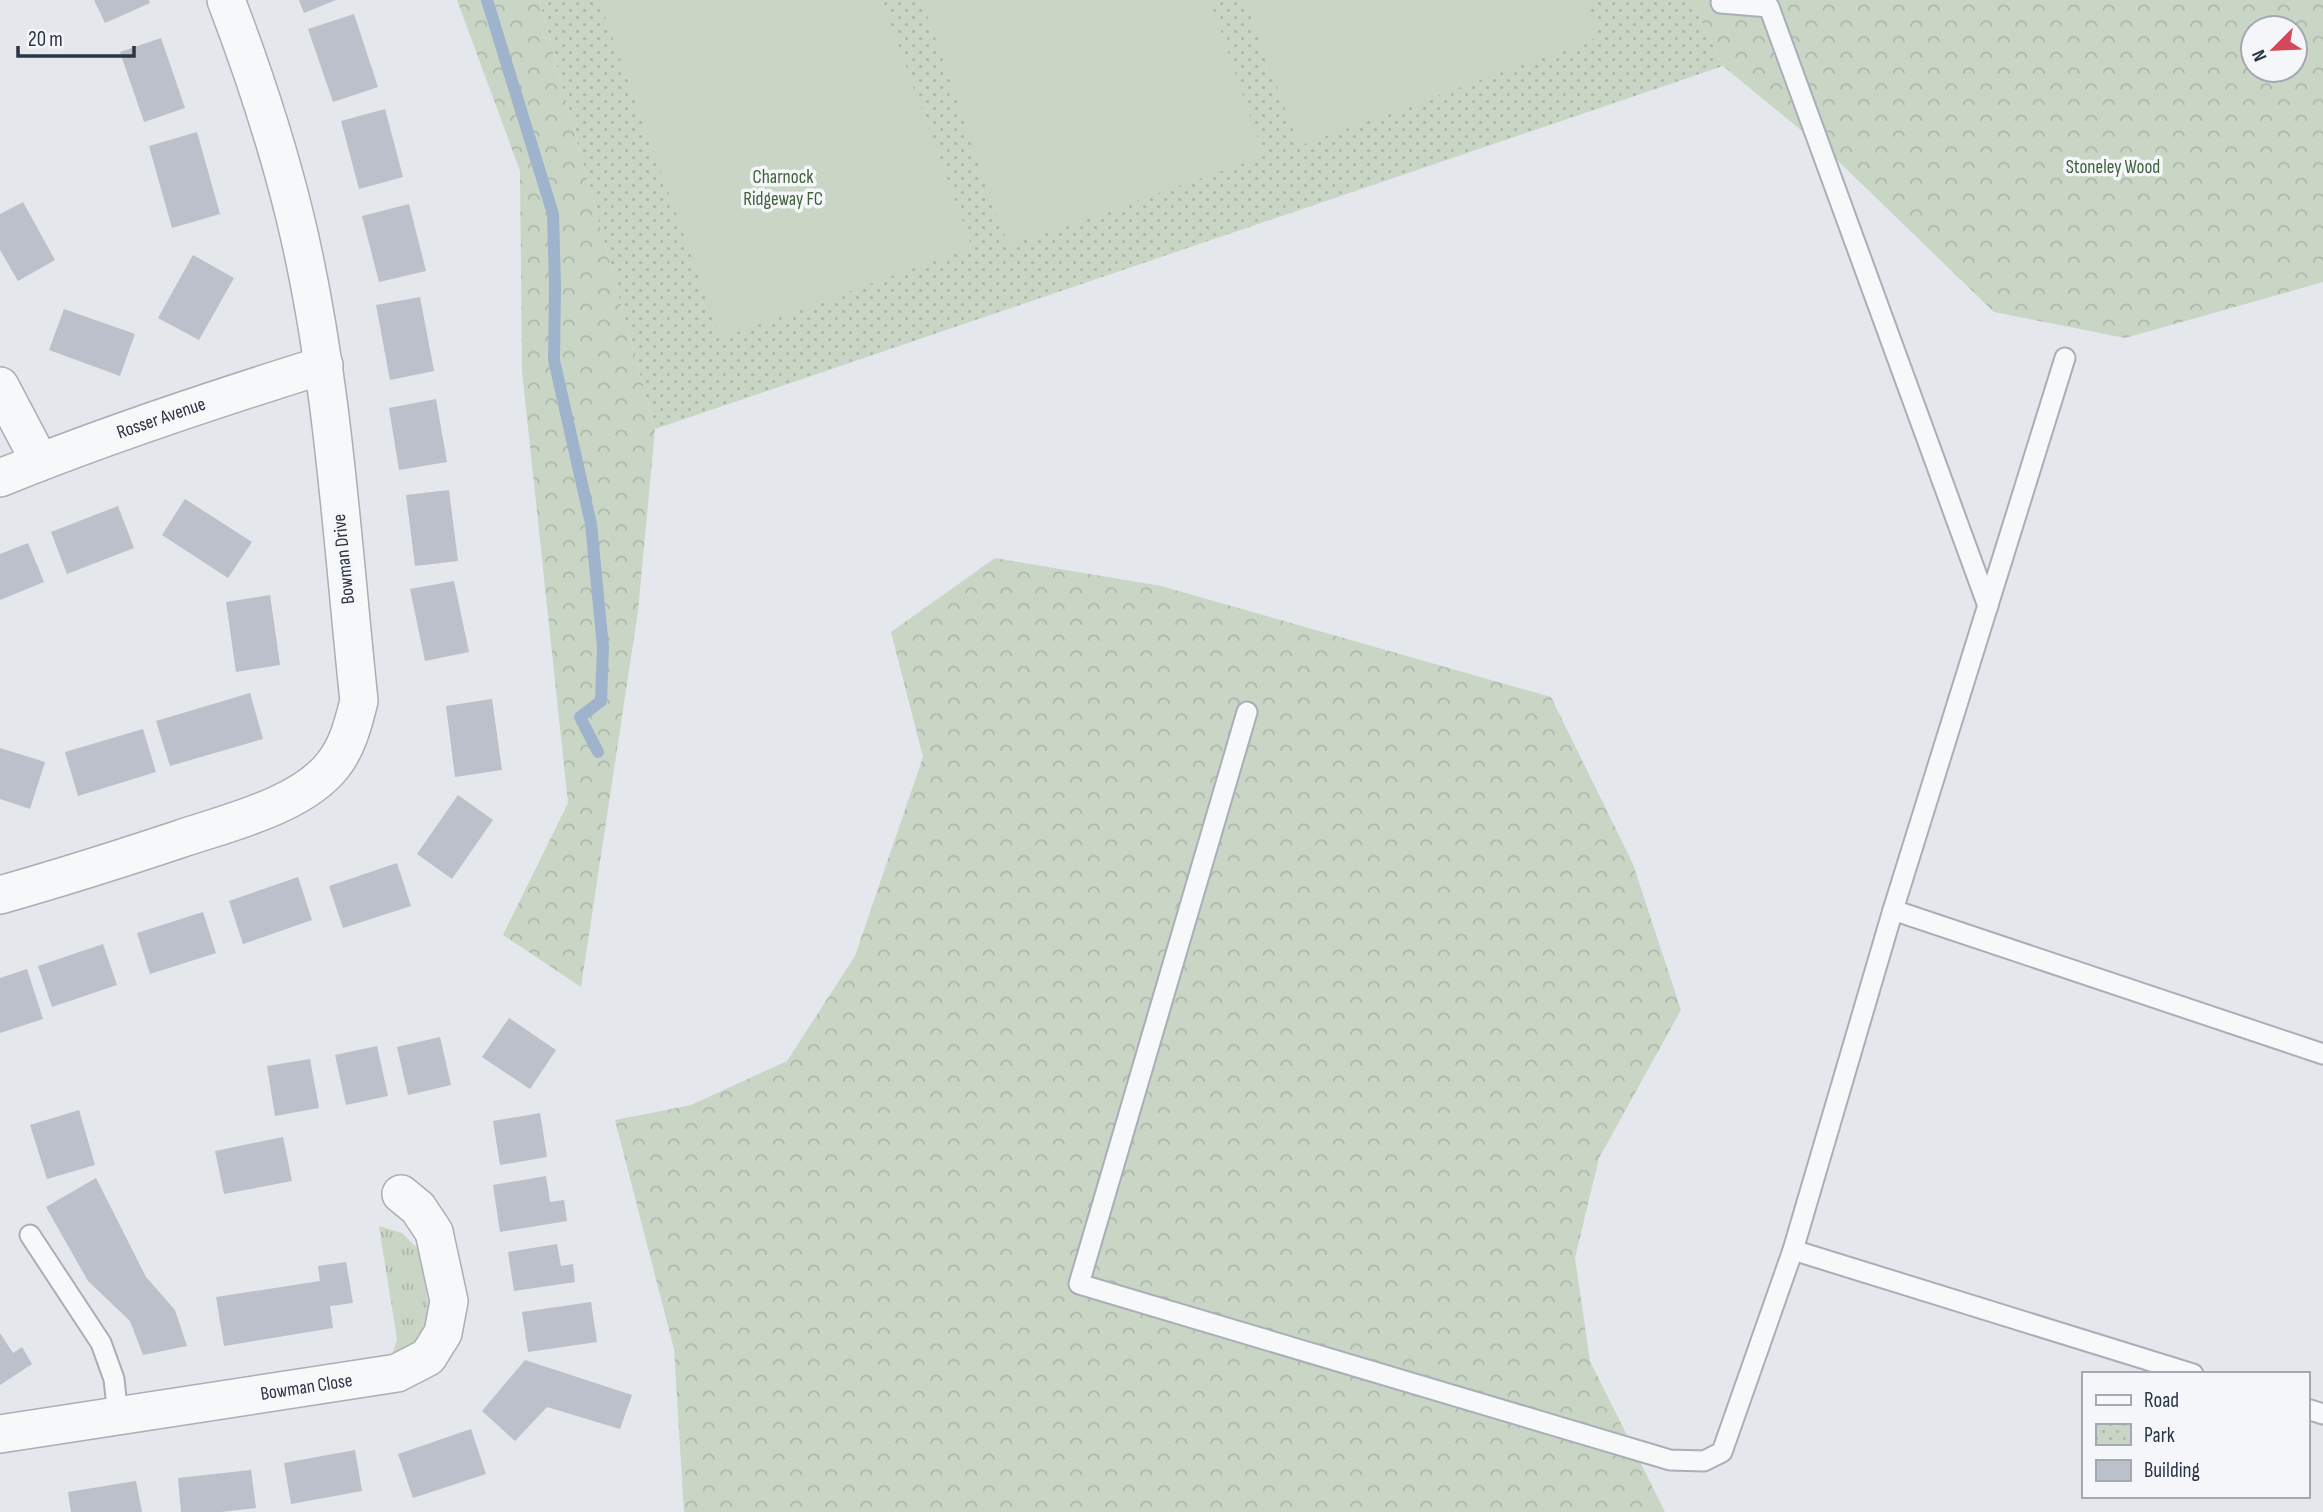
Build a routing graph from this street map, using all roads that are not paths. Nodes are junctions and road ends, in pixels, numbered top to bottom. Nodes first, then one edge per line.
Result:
1 (226, 0) edge
2 (1721, 3) dead end
3 (2065, 358) dead end
4 (324, 365) junction
5 (0, 386) edge
6 (40, 462) junction
7 (0, 478) edge
8 (1988, 606) junction
9 (1247, 712) dead end
10 (0, 895) edge
11 (1893, 910) junction
12 (2323, 1054) edge
13 (401, 1194) dead end
14 (30, 1236) dead end
15 (1793, 1250) junction
16 (2187, 1372) edge
17 (118, 1418) junction
18 (0, 1434) edge

1 - 4 street, Bowman Drive
2 - 8 lane
3 - 8 lane
4 - 6 street, Rosser Avenue
4 - 10 street, Bowman Drive
5 - 6 street
6 - 7 street, Rosser Avenue
8 - 11 lane
9 - 15 lane
11 - 12 lane
11 - 15 lane
13 - 17 street, Bowman Close
14 - 17 lane
15 - 16 lane
17 - 18 street, Bowman Close

